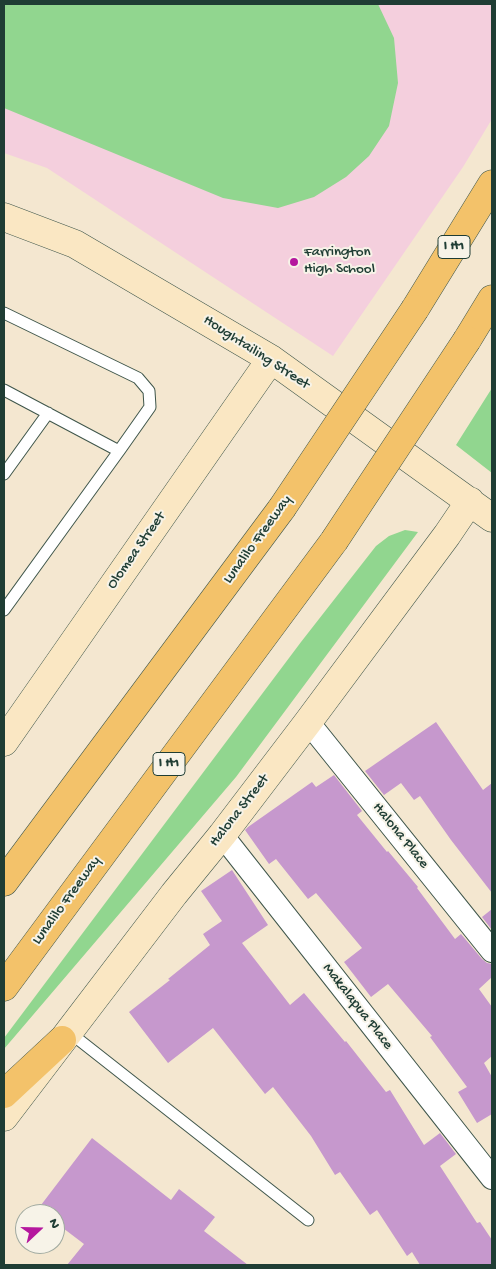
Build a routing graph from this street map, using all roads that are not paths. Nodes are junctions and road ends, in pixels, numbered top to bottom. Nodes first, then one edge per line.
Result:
1 (492, 184) edge
2 (4, 217) edge
3 (492, 299) edge
4 (4, 313) edge
5 (270, 359) junction
6 (4, 390) edge
7 (48, 413) junction
8 (119, 451) junction
9 (4, 474) edge
10 (470, 501) junction
11 (492, 518) edge
12 (4, 610) edge
13 (308, 722) junction
14 (4, 742) edge
15 (222, 836) junction
16 (4, 882) edge
17 (492, 951) edge
18 (4, 987) edge
19 (65, 1036) junction
20 (4, 1094) edge
21 (4, 1117) edge
22 (492, 1178) edge
23 (308, 1220) dead end

1 - 16 highway, Lunalilo Freeway / I H1, bridge
2 - 5 main road, Houghtailing Street
3 - 18 highway, Lunalilo Freeway / I H1, bridge
4 - 8 lane
5 - 10 main road, Houghtailing Street
5 - 14 main road, Olomea Street
6 - 7 lane
7 - 8 lane
7 - 9 lane
8 - 12 lane
10 - 11 main road, Houghtailing Street
10 - 13 main road, Halona Street
13 - 15 main road, Halona Street
13 - 17 street, Halona Place
15 - 19 main road, Halona Street
15 - 22 street, Makalapua Place
19 - 20 highway
19 - 21 main road, Halona Street
19 - 23 lane

